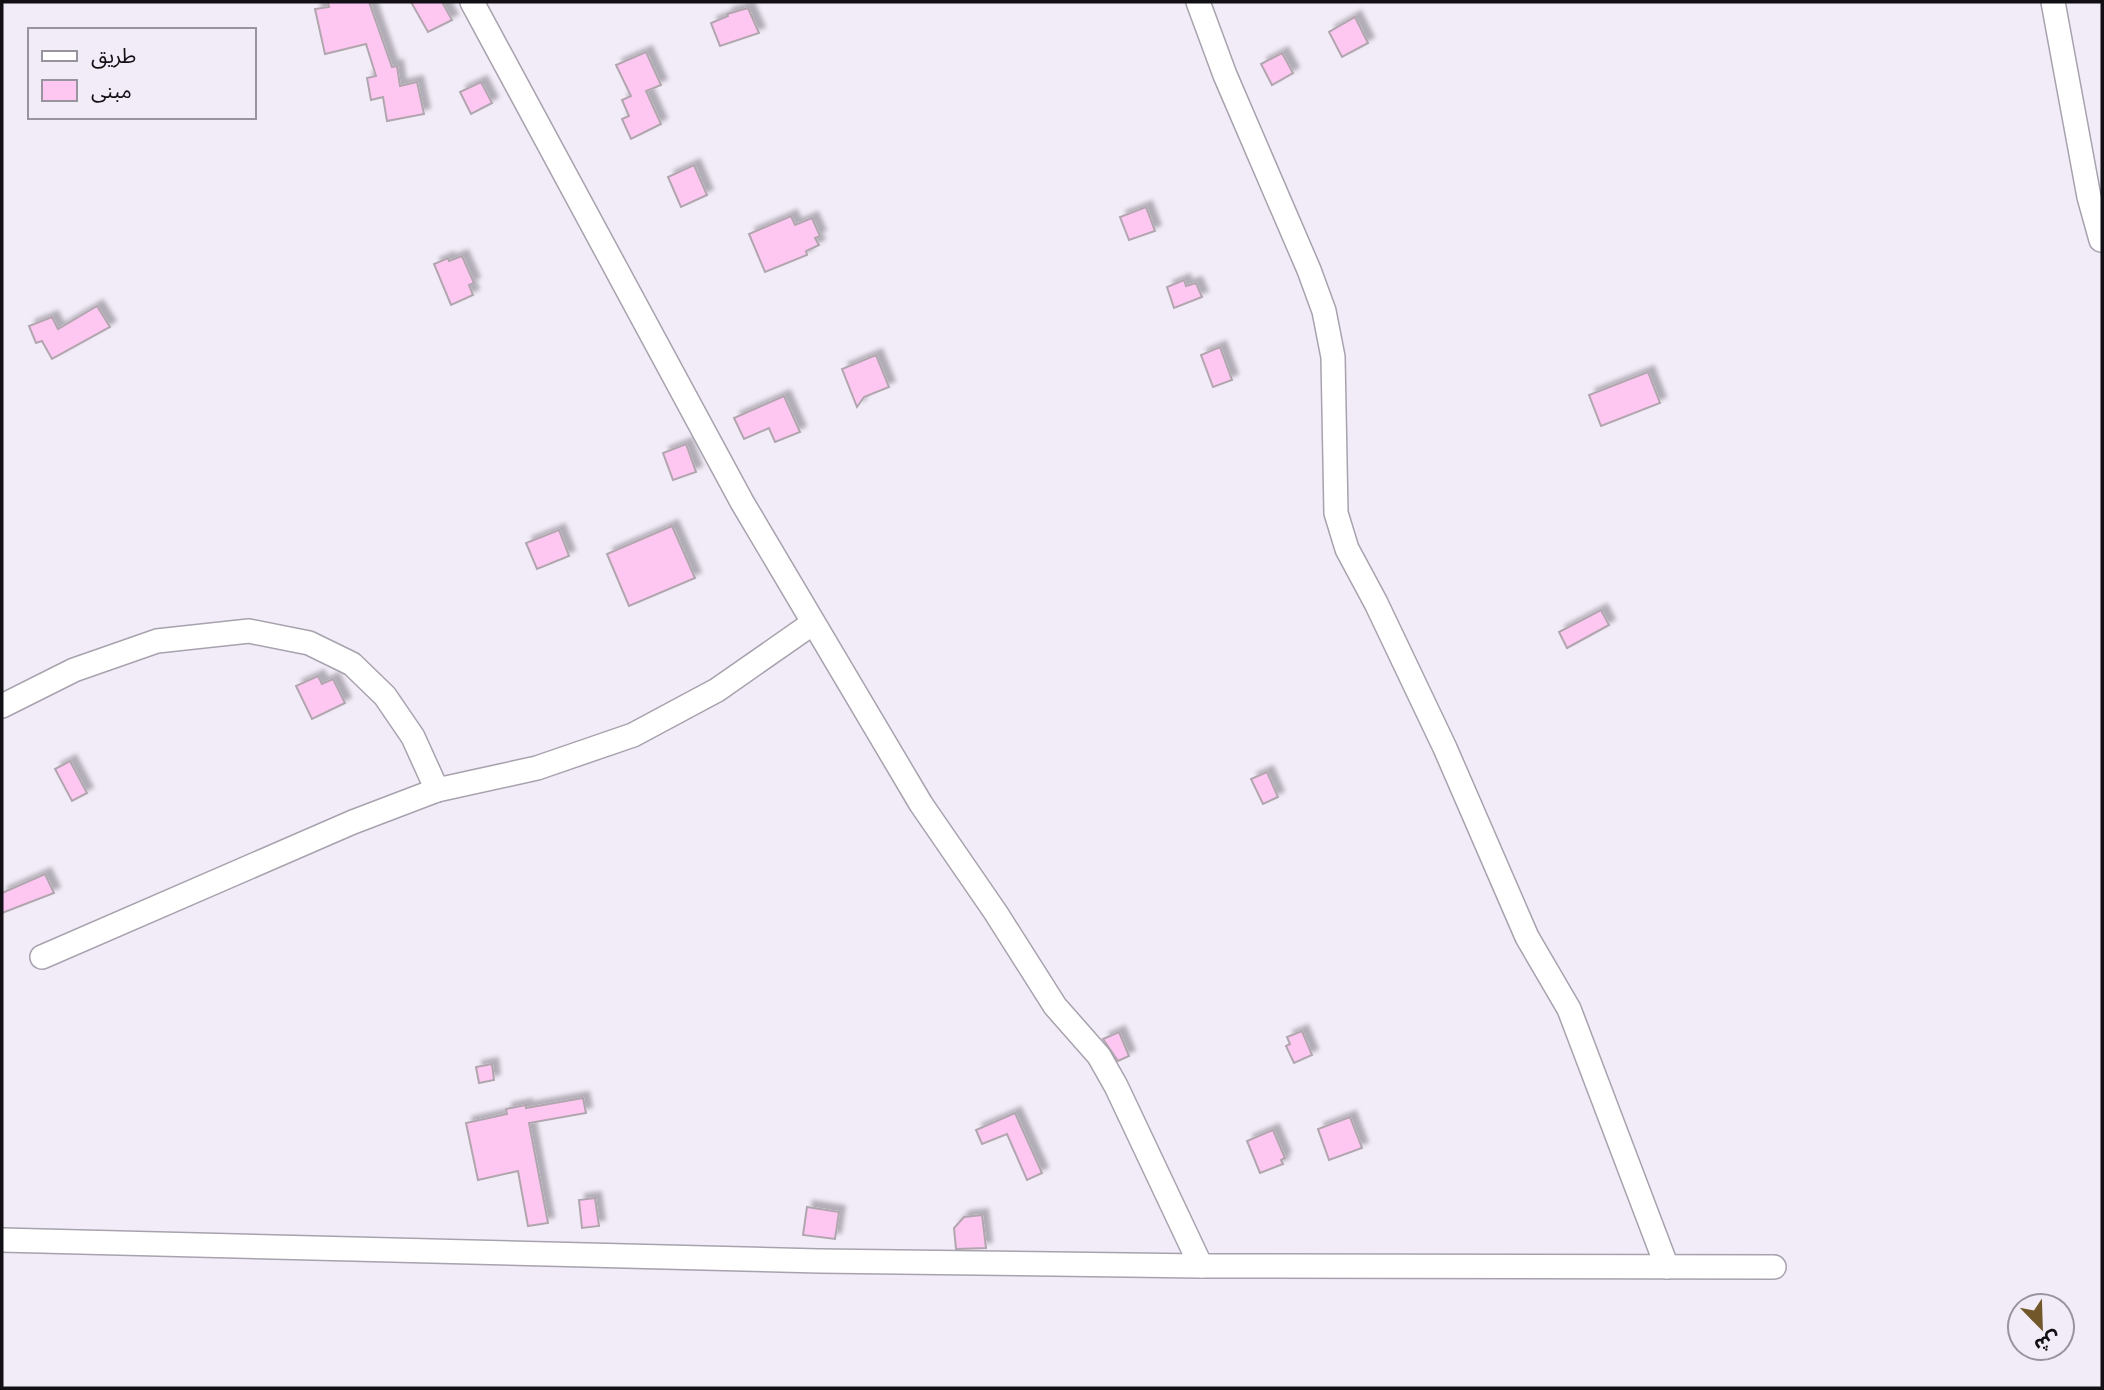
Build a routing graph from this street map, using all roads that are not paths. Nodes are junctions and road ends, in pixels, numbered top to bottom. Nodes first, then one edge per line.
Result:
1 (472, 2) edge
2 (1198, 2) edge
3 (2053, 2) edge
4 (2101, 240) edge
5 (813, 623) junction
6 (2, 706) edge
7 (437, 790) junction
8 (41, 957) dead end
9 (2, 1240) edge
10 (1201, 1266) junction
11 (1667, 1267) junction
12 (1774, 1267) dead end

1 - 5 street
2 - 11 street
3 - 4 street
5 - 7 street
5 - 10 street
6 - 7 street
7 - 8 street
9 - 10 street
10 - 11 street
11 - 12 street

